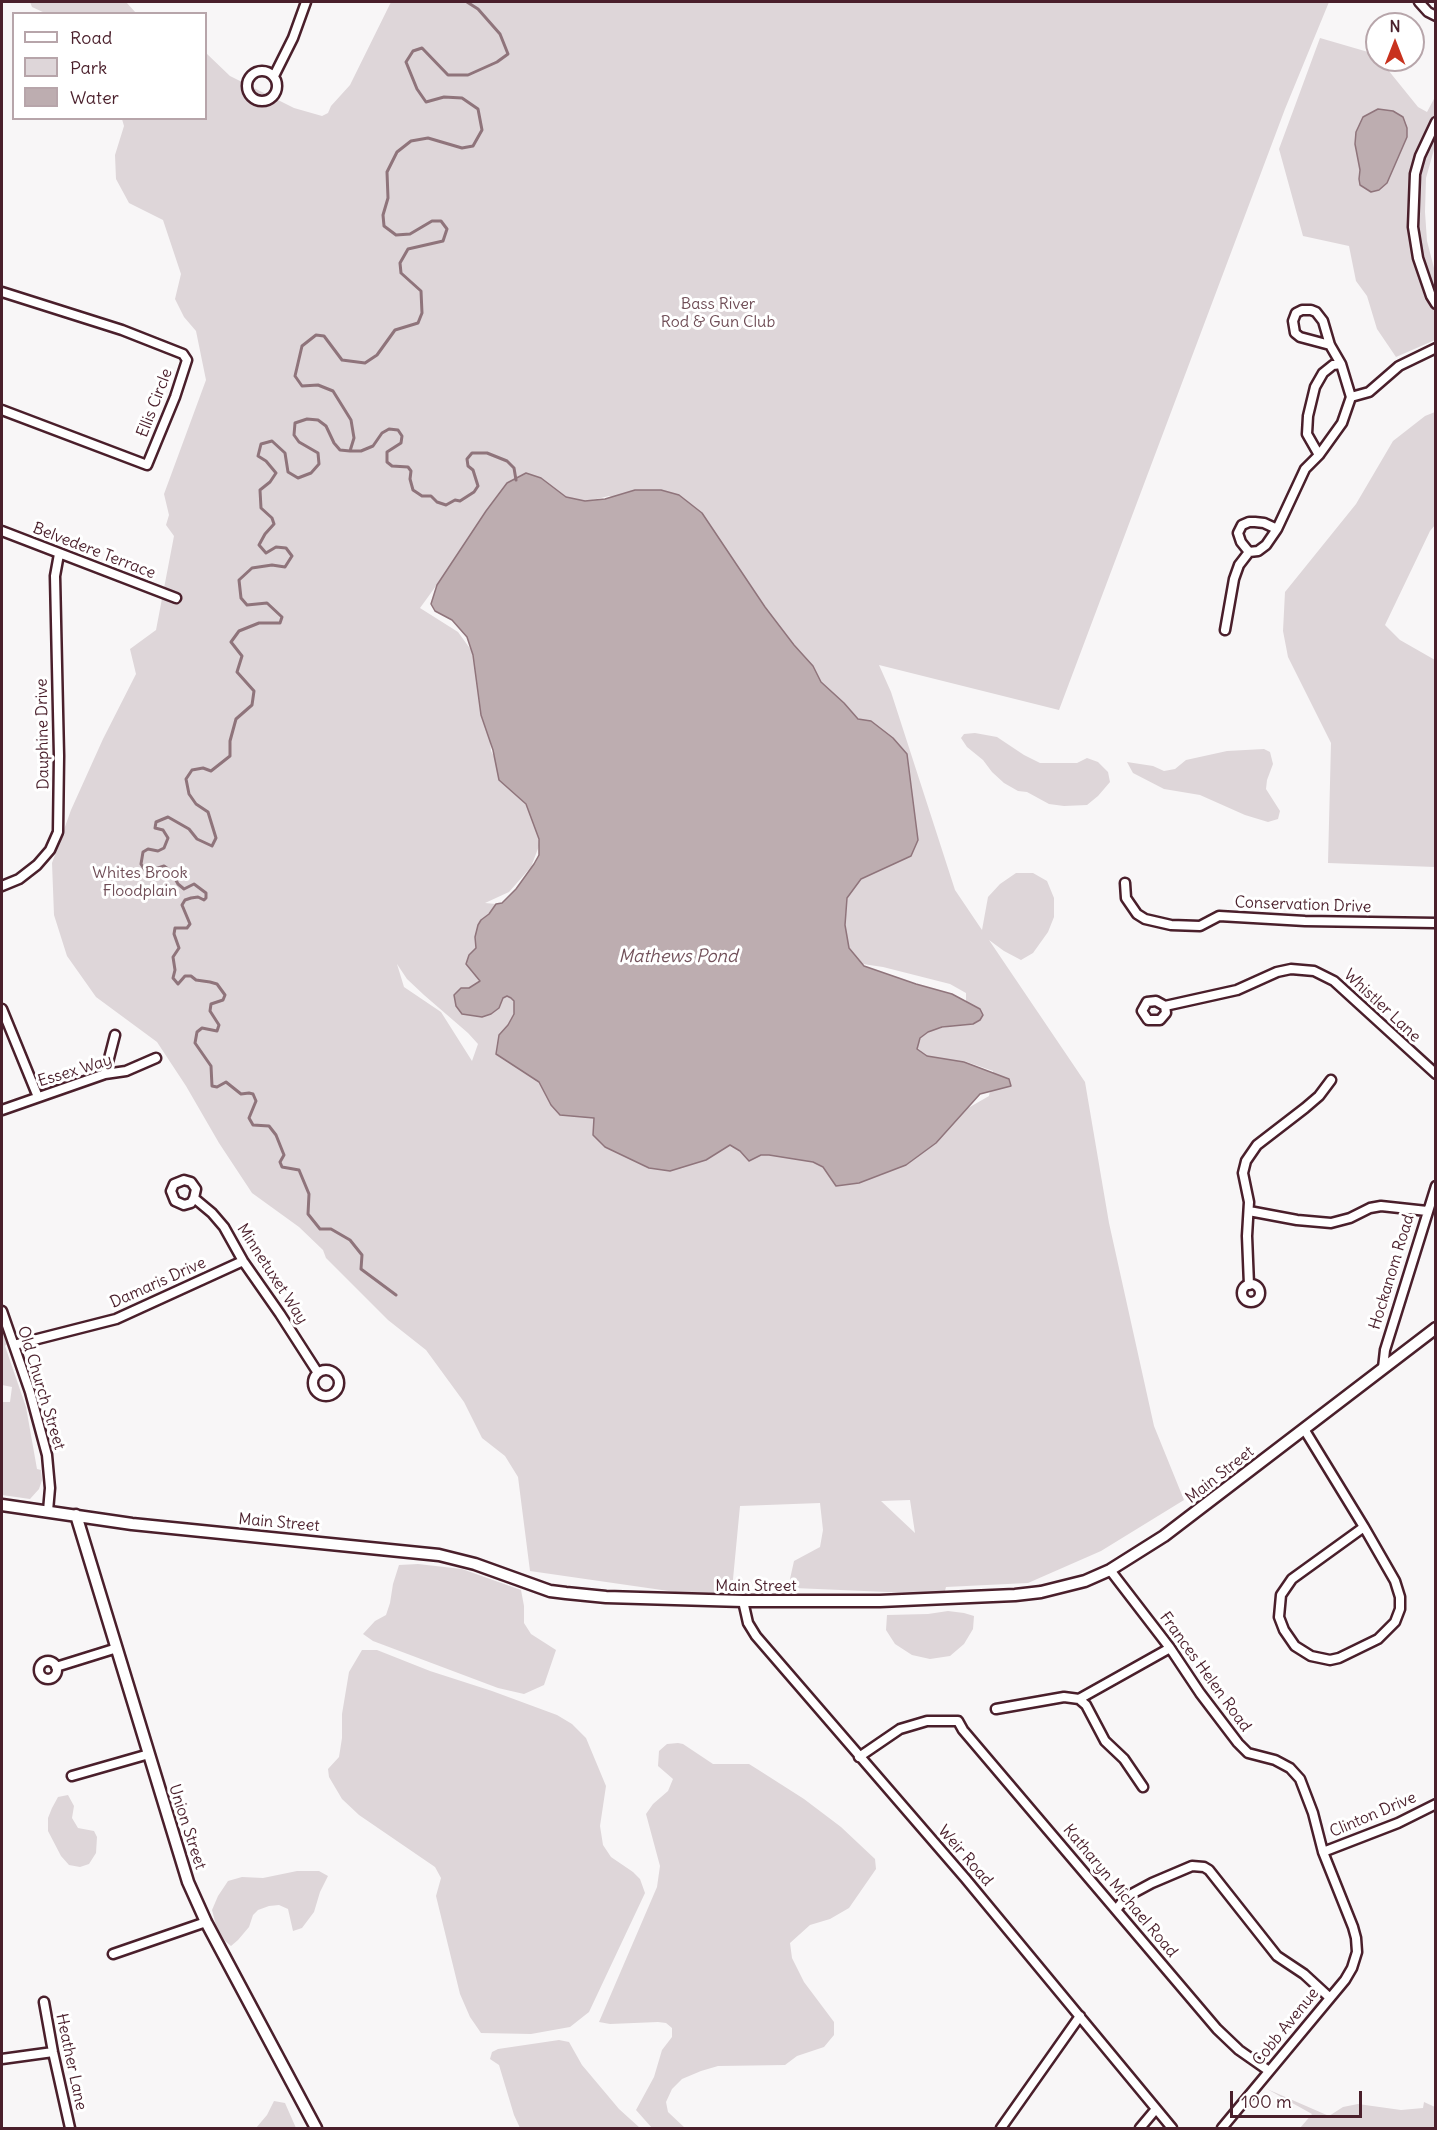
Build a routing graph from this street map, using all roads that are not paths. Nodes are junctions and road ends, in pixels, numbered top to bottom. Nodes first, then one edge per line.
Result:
1 (306, 2) edge
2 (1419, 2) edge
3 (1436, 16) edge
4 (274, 76) dead end
5 (1436, 122) edge
6 (2, 292) edge
7 (1436, 304) edge
8 (1330, 345) junction
9 (1436, 348) edge
10 (1341, 364) junction
11 (1351, 397) junction
12 (2, 410) edge
13 (1319, 455) junction
14 (1276, 529) junction
15 (2, 531) edge
16 (1249, 552) junction
17 (59, 554) junction
18 (176, 598) dead end
19 (1225, 630) dead end
20 (1125, 883) dead end
21 (2, 886) edge
22 (1436, 923) edge
23 (1165, 1006) dead end
24 (2, 1009) edge
25 (115, 1035) dead end
26 (156, 1058) dead end
27 (105, 1074) junction
28 (1436, 1074) edge
29 (1331, 1080) dead end
30 (38, 1097) junction
31 (2, 1110) edge
32 (1436, 1186) edge
33 (194, 1198) dead end
34 (1249, 1211) junction
35 (1427, 1211) junction
36 (243, 1261) junction
37 (1249, 1285) dead end
38 (2, 1311) edge
39 (1436, 1328) edge
40 (14, 1344) junction
41 (1383, 1368) junction
42 (318, 1373) dead end
43 (1304, 1429) junction
44 (2, 1505) edge
45 (48, 1511) junction
46 (76, 1515) junction
47 (1364, 1527) junction
48 (1110, 1570) junction
49 (743, 1601) junction
50 (117, 1648) junction
51 (1170, 1648) junction
52 (56, 1667) dead end
53 (1079, 1699) junction
54 (996, 1709) dead end
55 (148, 1754) junction
56 (859, 1757) junction
57 (72, 1776) dead end
58 (1143, 1787) dead end
59 (1436, 1804) edge
60 (1323, 1852) junction
61 (1116, 1910) junction
62 (206, 1922) junction
63 (113, 1954) dead end
64 (1350, 1972) joint
65 (1329, 1997) junction
66 (44, 2002) dead end
67 (1080, 2016) junction
68 (52, 2052) junction
69 (2, 2059) edge
70 (1269, 2071) junction
71 (1156, 2109) junction
72 (70, 2128) edge
73 (316, 2128) edge
74 (1001, 2128) edge
75 (1140, 2128) edge
76 (1172, 2128) edge
77 (1222, 2128) edge

1 - 4 street
2 - 3 street
5 - 7 street
6 - 12 street, Ellis Circle
8 - 8 street
8 - 10 street
9 - 11 street
10 - 11 street
10 - 13 street
11 - 13 street
13 - 14 street
14 - 16 street
14 - 16 street
15 - 17 street, Belvedere Terrace
16 - 19 street
17 - 18 street, Belvedere Terrace
17 - 21 street, Dauphine Drive
20 - 22 street, Conservation Drive
23 - 28 street, Whistler Lane
24 - 30 street
25 - 27 street
26 - 27 street, Essex Way
27 - 30 street, Essex Way
29 - 34 street
30 - 31 street, Essex Way
32 - 35 street, Hockanom Road
33 - 36 street, Minnetuxet Way
34 - 35 street
34 - 37 street
35 - 41 street, Hockanom Road
36 - 40 street, Damaris Drive
36 - 42 street, Minnetuxet Way
38 - 40 street, Old Church Street
39 - 41 main road, Main Street
40 - 45 street, Old Church Street
41 - 43 main road, Main Street
43 - 47 street
43 - 48 main road, Main Street
44 - 45 main road, Main Street
45 - 46 main road, Main Street
46 - 49 main road, Main Street
46 - 50 main road, Union Street
47 - 47 street
48 - 49 main road, Main Street
48 - 51 street, Frances Helen Road
49 - 56 street, Weir Road
50 - 52 street
50 - 55 main road, Union Street
51 - 53 street
51 - 60 street, Frances Helen Road
53 - 54 street
53 - 58 street
55 - 57 street
55 - 62 main road, Union Street
56 - 61 street, Katharyn Michael Road
56 - 67 street, Weir Road
59 - 60 street, Clinton Drive
60 - 64 street, Frances Helen Road
61 - 65 street
61 - 70 street, Katharyn Michael Road
62 - 63 street
62 - 73 main road, Union Street
64 - 65 street, Cobb Avenue
65 - 70 street, Cobb Avenue
66 - 68 street, Heather Lane
67 - 71 street, Weir Road
67 - 74 street
68 - 69 street
68 - 72 street, Heather Lane
70 - 77 street, Cobb Avenue
71 - 75 street
71 - 76 street, Weir Road

